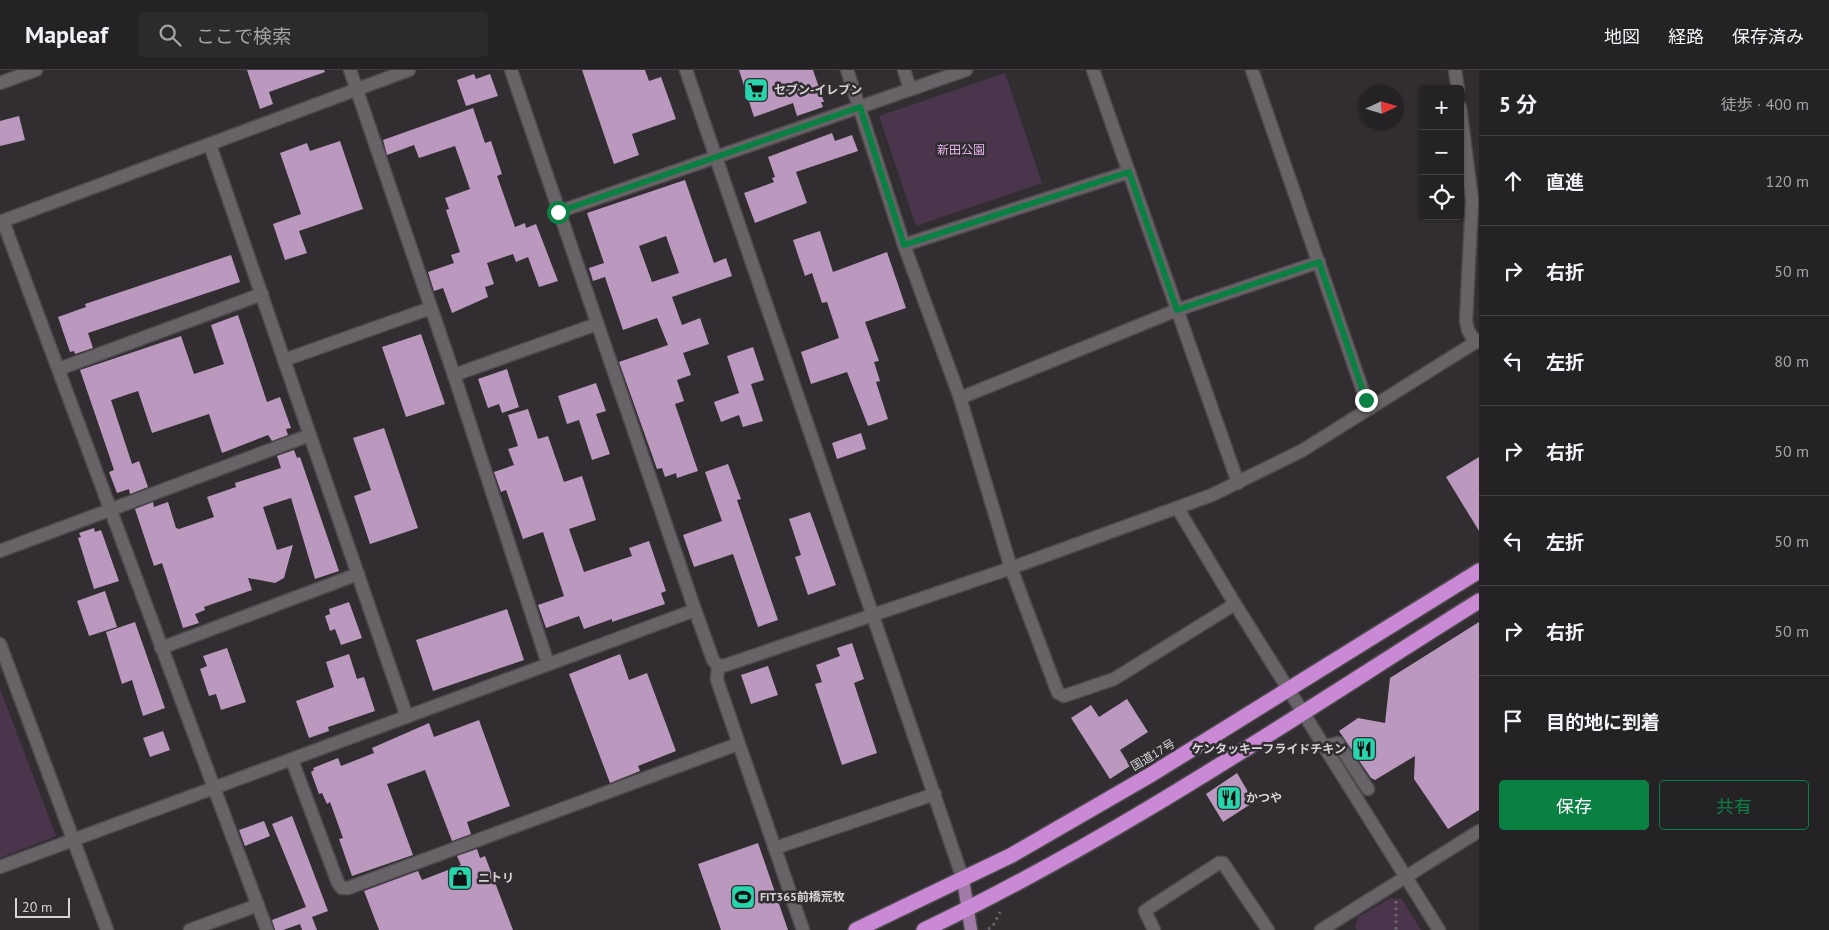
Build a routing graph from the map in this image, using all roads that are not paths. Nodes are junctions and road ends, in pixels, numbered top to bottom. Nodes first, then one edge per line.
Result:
1 (36, 70) edge
2 (350, 70) edge
3 (409, 70) edge
4 (512, 70) edge
5 (686, 70) edge
6 (847, 70) edge
7 (904, 70) edge
8 (966, 70) edge
9 (1093, 70) edge
10 (1252, 70) edge
11 (1455, 70) edge
12 (0, 83) edge
13 (1457, 85) edge
14 (357, 88) junction
15 (910, 90) junction
16 (860, 107) junction
17 (1464, 121) edge
18 (210, 145) junction
19 (1472, 148) edge
20 (716, 156) junction
21 (1129, 172) junction
22 (558, 212) junction
23 (1, 222) edge
24 (904, 245) junction
25 (1319, 262) junction
26 (262, 294) junction
27 (431, 308) junction
28 (1177, 310) junction
29 (597, 324) junction
30 (1477, 341) edge
31 (284, 360) junction
32 (59, 369) junction
33 (454, 375) junction
34 (960, 398) junction
35 (1371, 408) junction
36 (310, 435) junction
37 (1238, 483) junction
38 (1178, 509) junction
39 (110, 510) junction
40 (0, 551) edge
41 (1011, 568) junction
42 (1479, 571) edge
43 (358, 574) junction
44 (1479, 601) edge
45 (1235, 604) junction
46 (695, 610) junction
47 (873, 614) junction
48 (0, 644) edge
49 (161, 648) junction
50 (548, 664) junction
51 (718, 666) junction
52 (1289, 690) junction
53 (1303, 711) junction
54 (407, 717) junction
55 (738, 744) junction
56 (1325, 746) junction
57 (292, 760) junction
58 (214, 789) junction
59 (1368, 789) dead end
60 (935, 794) junction
61 (1479, 831) edge
62 (73, 840) junction
63 (775, 848) junction
64 (0, 867) edge
65 (1406, 876) junction
66 (963, 878) junction
67 (258, 905) junction
68 (968, 909) junction
69 (1339, 919) junction
70 (107, 930) edge
71 (190, 930) edge
72 (267, 930) edge
73 (803, 930) edge
74 (856, 930) edge
75 (924, 930) edge
76 (971, 930) edge
77 (1154, 930) edge
78 (1268, 930) edge
79 (1321, 930) edge
80 (1347, 930) edge
81 (1439, 930) edge

1 - 12 street
2 - 14 street
3 - 14 street
4 - 22 street
5 - 20 street
6 - 16 street
7 - 15 street
8 - 15 street
9 - 21 street
10 - 25 street
11 - 13 street
14 - 18 street
14 - 27 street
15 - 16 street
16 - 20 street
16 - 24 street
17 - 19 street
18 - 23 street
18 - 26 street
19 - 30 street
20 - 22 street
20 - 47 street
21 - 24 street
21 - 28 street
22 - 29 street
23 - 32 street
24 - 34 street
25 - 28 street
25 - 35 street
26 - 31 street
26 - 32 street
27 - 31 street
27 - 33 street
28 - 34 street
28 - 37 street
29 - 33 street
29 - 46 street
30 - 35 street
31 - 36 street
32 - 39 street
33 - 50 street
34 - 41 street
35 - 37 street
36 - 39 street
36 - 43 street
37 - 38 street
38 - 41 street
38 - 45 street
39 - 40 street
39 - 49 street
41 - 45 street
41 - 47 street
42 - 52 highway, 国道17号
43 - 49 street
43 - 54 street
44 - 53 highway
45 - 52 street
46 - 50 street
46 - 51 street
47 - 51 street
47 - 60 street
48 - 62 street
49 - 58 street
50 - 54 street
51 - 55 street
52 - 53 street
52 - 66 highway, 国道17号
53 - 56 street
53 - 68 highway
54 - 57 street
55 - 57 street
55 - 63 street
56 - 59 street
56 - 65 street
57 - 58 street
58 - 62 street
58 - 67 street
60 - 63 street
60 - 66 street
61 - 65 street
62 - 64 street
62 - 70 street
63 - 73 street
65 - 69 street
65 - 81 street
66 - 68 main road
66 - 74 highway, 国道17号
67 - 71 street
67 - 72 street
68 - 75 highway
68 - 76 main road
69 - 79 street
69 - 80 street
77 - 78 street

